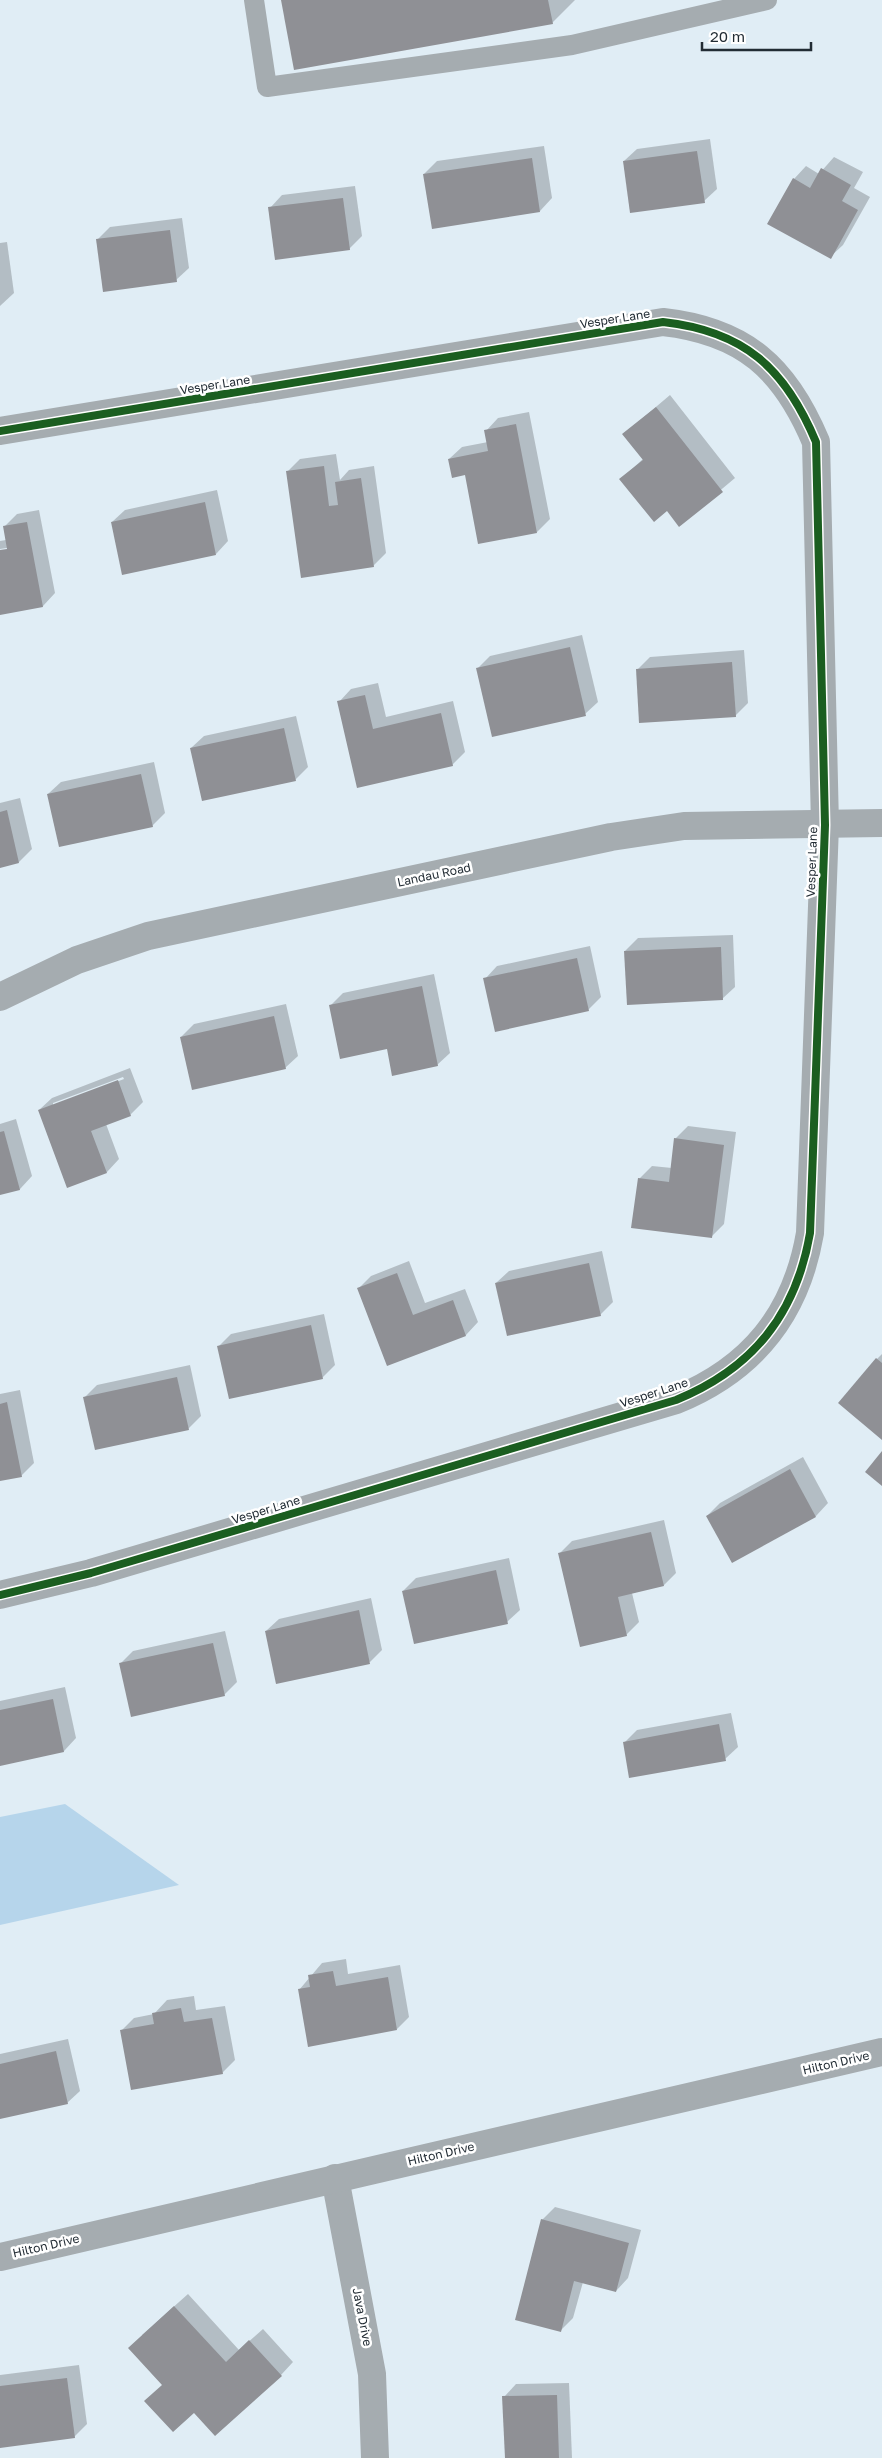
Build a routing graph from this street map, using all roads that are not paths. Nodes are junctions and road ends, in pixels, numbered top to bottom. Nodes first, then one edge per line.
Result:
1 (254, 0) edge
2 (767, 0) edge
3 (0, 431) edge
4 (882, 823) edge
5 (824, 824) junction
6 (0, 997) edge
7 (0, 1595) edge
8 (882, 2052) edge
9 (335, 2178) junction
10 (0, 2257) edge
11 (375, 2458) edge

1 - 2 lane
3 - 5 street, Vesper Lane
4 - 5 street, Landau Road
5 - 6 street, Landau Road
5 - 7 street, Vesper Lane
8 - 9 street, Hilton Drive
9 - 10 street, Hilton Drive
9 - 11 street, Java Drive

